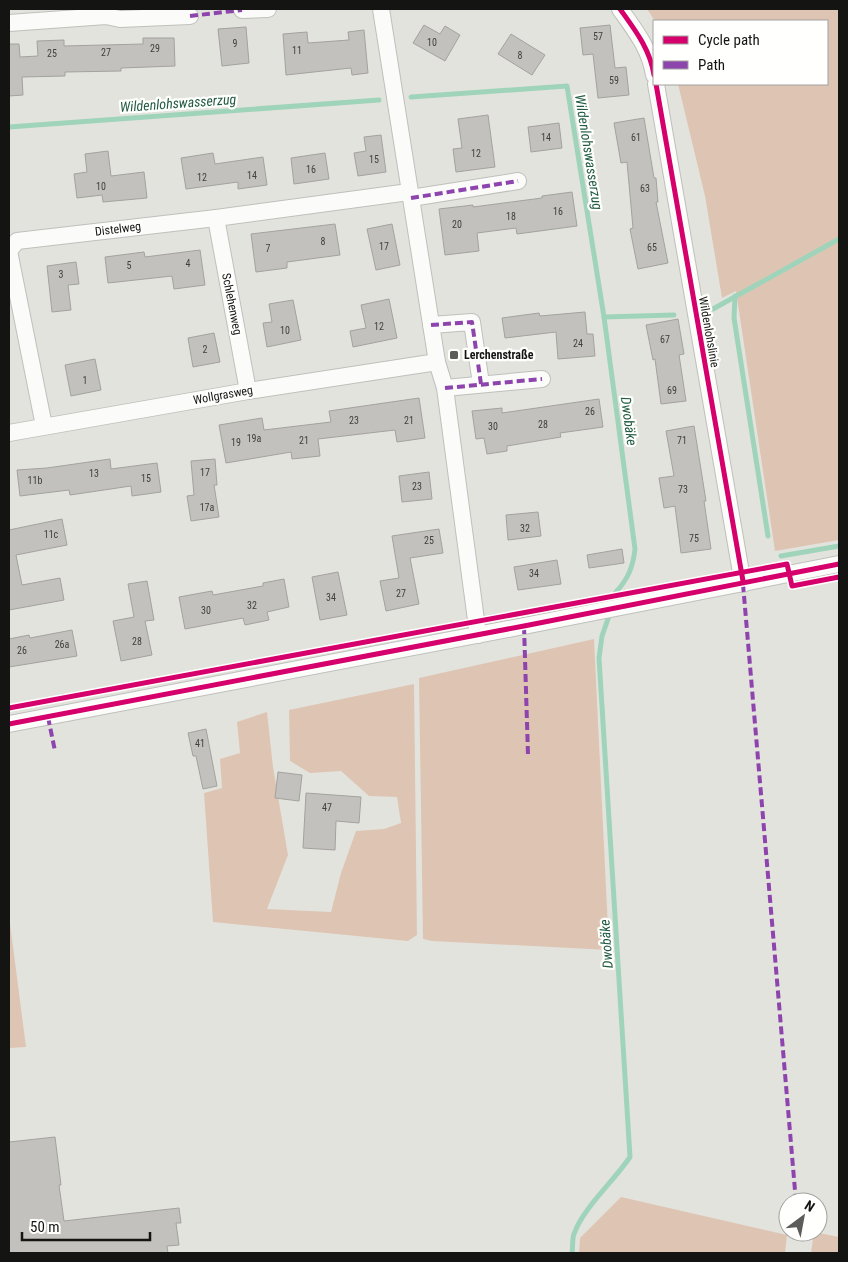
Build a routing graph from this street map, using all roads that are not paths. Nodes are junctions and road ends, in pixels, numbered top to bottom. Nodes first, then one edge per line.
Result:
1 (268, 9) edge
2 (381, 9) edge
3 (620, 9) edge
4 (242, 10) dead end
5 (106, 13) edge
6 (190, 16) dead end
7 (9, 23) edge
8 (653, 68) edge
9 (656, 85) edge
10 (518, 181) dead end
11 (410, 195) junction
12 (216, 218) junction
13 (431, 325) junction
14 (437, 362) junction
15 (542, 378) dead end
16 (481, 384) junction
17 (445, 388) junction
18 (248, 391) junction
19 (44, 426) junction
20 (9, 433) edge
21 (839, 564) edge
22 (744, 584) junction
23 (478, 635) junction
24 (9, 724) edge

1 - 4 street
2 - 11 street
3 - 8 street
5 - 6 street
5 - 7 street
9 - 22 street, Wildenlohslinie
10 - 11 street
11 - 12 street, Distelweg
11 - 13 street
12 - 18 street, Schlehenweg
12 - 19 street, Distelweg
13 - 14 street
13 - 16 street
14 - 17 street
14 - 18 street, Wollgrasweg
15 - 16 street
16 - 17 street
17 - 23 street
18 - 19 street, Wollgrasweg
19 - 20 street, Wollgrasweg
21 - 22 street
22 - 23 street
23 - 24 street

